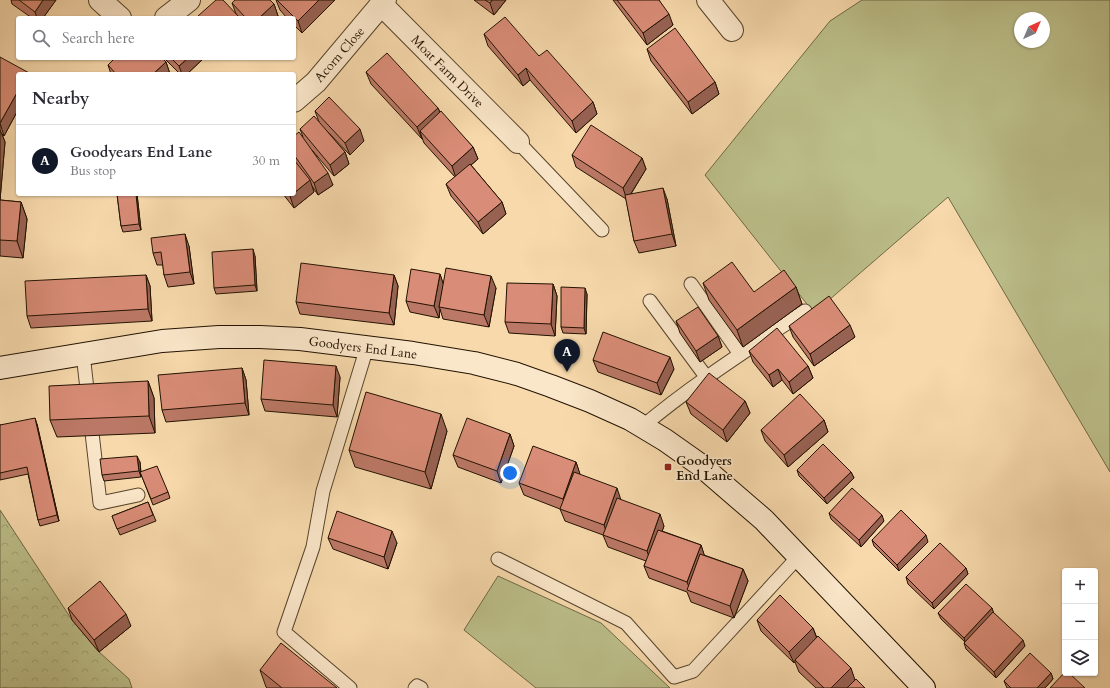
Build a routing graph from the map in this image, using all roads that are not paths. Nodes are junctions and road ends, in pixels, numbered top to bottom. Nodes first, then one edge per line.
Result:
1 (100, 0) edge
2 (189, 0) edge
3 (708, 0) edge
4 (383, 2) edge
5 (118, 16) edge
6 (169, 16) edge
7 (732, 30) dead end
8 (296, 99) edge
9 (518, 142) joint
10 (602, 230) dead end
11 (691, 284) dead end
12 (650, 300) dead end
13 (805, 312) edge
14 (367, 347) junction
15 (84, 354) junction
16 (740, 354) junction
17 (0, 368) edge
18 (707, 378) junction
19 (642, 427) junction
20 (138, 495) dead end
21 (800, 556) junction
22 (498, 559) dead end
23 (350, 688) edge
24 (415, 688) edge
25 (422, 688) edge
26 (924, 688) edge

1 - 5 street
2 - 6 street
3 - 7 street
4 - 8 street, Acorn Close
4 - 9 street, Moat Farm Drive
9 - 10 lane
11 - 16 lane
12 - 18 lane
13 - 16 lane
14 - 15 street, Goodyers End Lane
14 - 19 street, Goodyers End Lane
14 - 23 lane
15 - 17 street, Goodyers End Lane
15 - 20 lane
16 - 18 lane
18 - 19 lane
19 - 21 street, Goodyers End Lane
21 - 22 lane
21 - 26 street, Goodyers End Lane
24 - 25 lane

